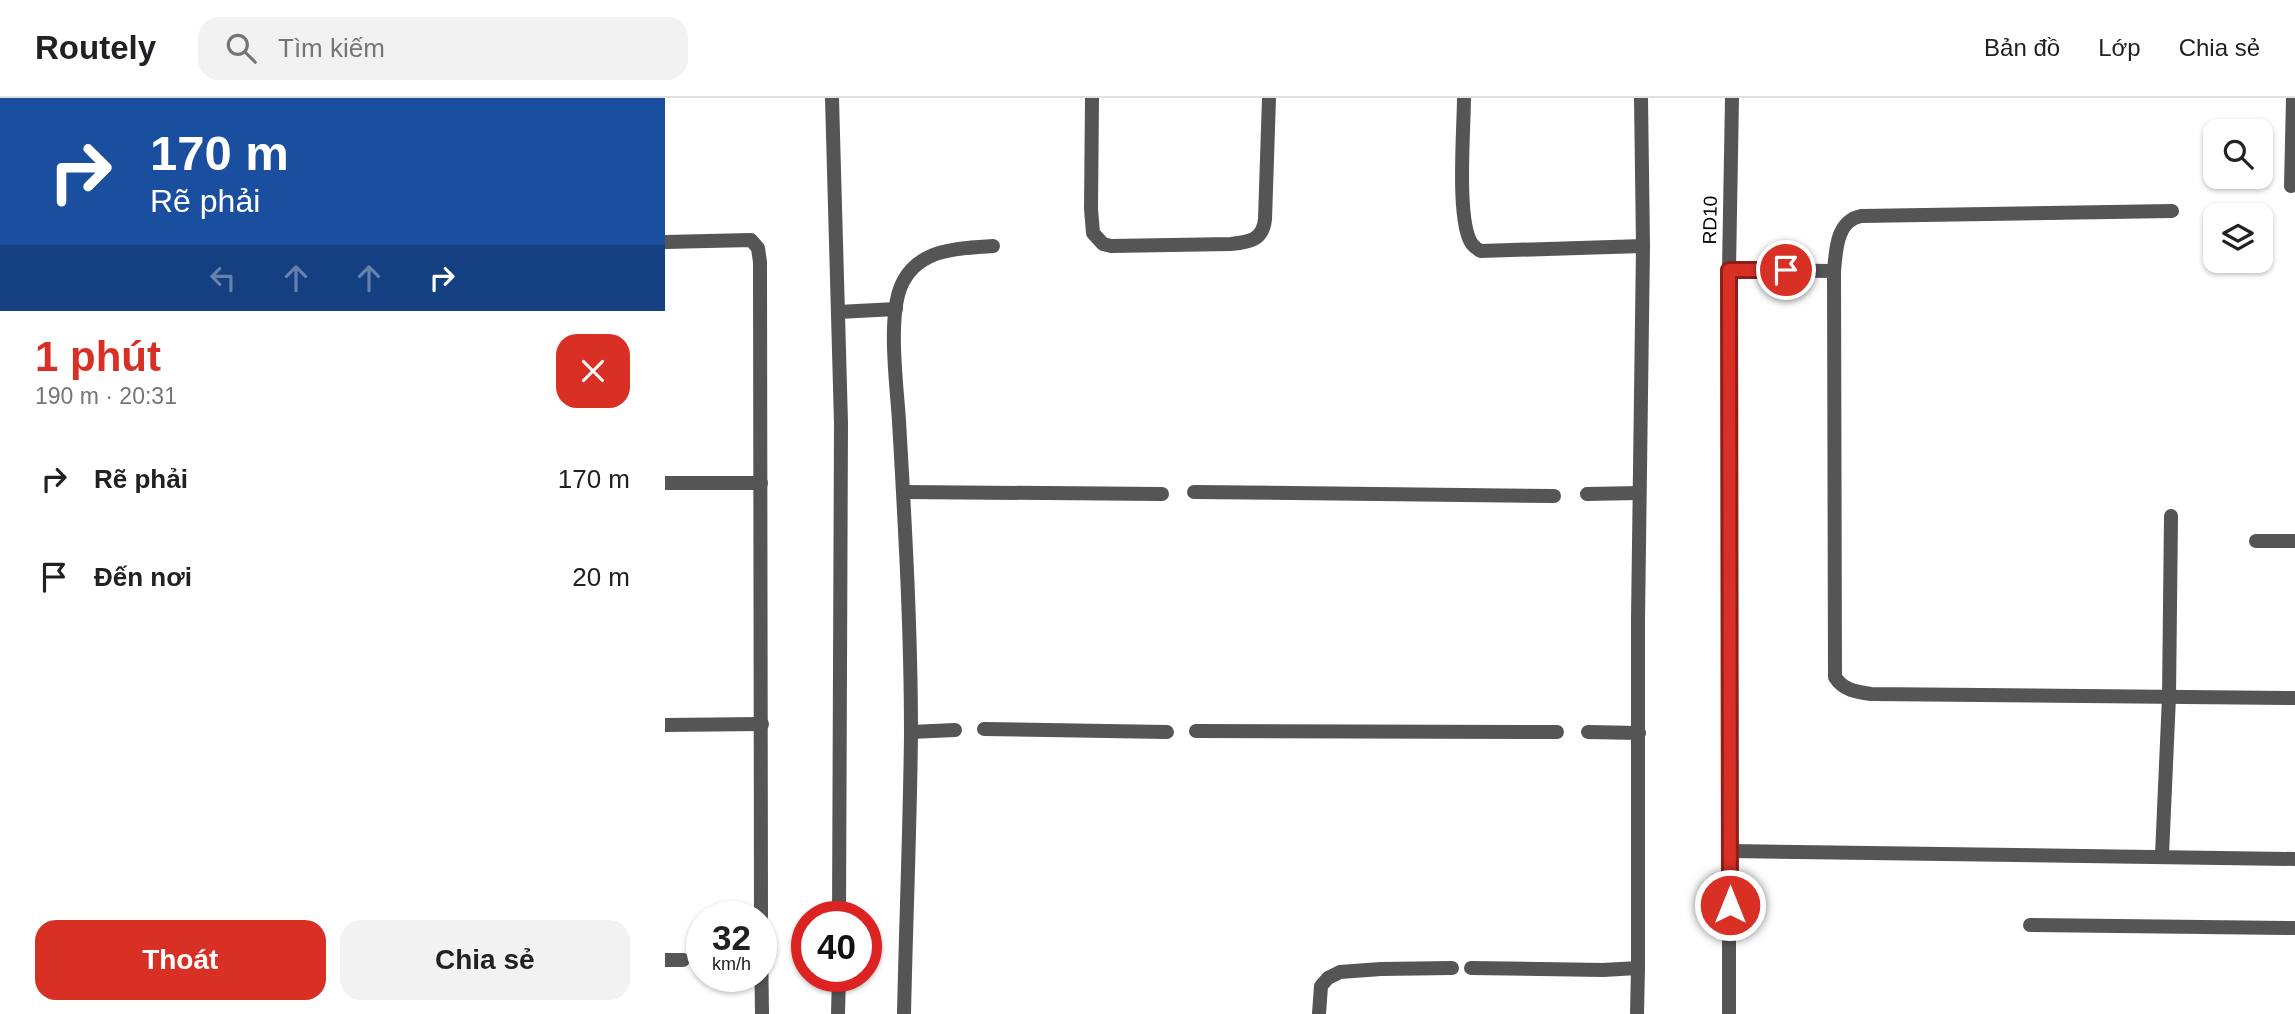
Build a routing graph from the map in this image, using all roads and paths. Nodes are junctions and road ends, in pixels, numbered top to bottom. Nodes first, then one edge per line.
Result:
1 (832, 98) edge
2 (1092, 98) edge
3 (1269, 98) edge
4 (1464, 98) edge
5 (1641, 98) edge
6 (1732, 98) edge
7 (2293, 98) edge
8 (2291, 186) dead end
9 (2172, 211) dead end
10 (665, 242) edge
11 (993, 246) dead end
12 (1643, 246) junction
13 (1729, 270) junction
14 (1834, 271) junction
15 (896, 309) junction
16 (838, 312) junction
17 (665, 483) edge
18 (761, 483) junction
19 (903, 492) junction
20 (1194, 492) dead end
21 (1638, 493) junction
22 (1162, 494) dead end
23 (1587, 494) dead end
24 (1554, 496) dead end
25 (2171, 516) dead end
26 (2256, 541) dead end
27 (2295, 541) edge
28 (2169, 697) junction
29 (2295, 698) edge
30 (762, 724) junction
31 (665, 725) edge
32 (955, 730) dead end
33 (984, 730) dead end
34 (1196, 731) dead end
35 (911, 732) junction
36 (1167, 732) dead end
37 (1557, 732) dead end
38 (1588, 732) dead end
39 (1639, 733) junction
40 (1730, 851) junction
41 (2162, 855) junction
42 (2295, 859) edge
43 (761, 901) edge
44 (839, 901) edge
45 (2030, 925) dead end
46 (2295, 928) edge
47 (665, 960) edge
48 (683, 960) dead end
49 (1452, 968) dead end
50 (1471, 968) dead end
51 (1638, 968) junction
52 (762, 992) edge
53 (839, 992) edge
54 (762, 1014) edge
55 (838, 1014) edge
56 (904, 1014) edge
57 (1319, 1014) edge
58 (1637, 1014) edge
59 (1729, 1014) edge

1 - 16 street
2 - 3 street
4 - 12 street
5 - 12 street
6 - 13 street, RD10
7 - 8 street
9 - 14 street
10 - 18 street
11 - 15 street
12 - 21 street
13 - 14 street
13 - 40 street, RD10
14 - 28 street
15 - 16 street
15 - 19 street
16 - 44 street
17 - 18 street
18 - 30 street
19 - 22 street
19 - 35 street
20 - 24 street
21 - 23 street
21 - 39 street
25 - 28 street
26 - 27 street
28 - 29 street
28 - 41 street
30 - 31 street
30 - 43 street
32 - 35 street
33 - 36 street
34 - 37 street
35 - 56 street
38 - 39 street
39 - 51 street
40 - 41 street
40 - 59 street, RD10
41 - 42 street
45 - 46 street
47 - 48 street
49 - 57 street
50 - 51 street
51 - 58 street
52 - 54 street
53 - 55 street

